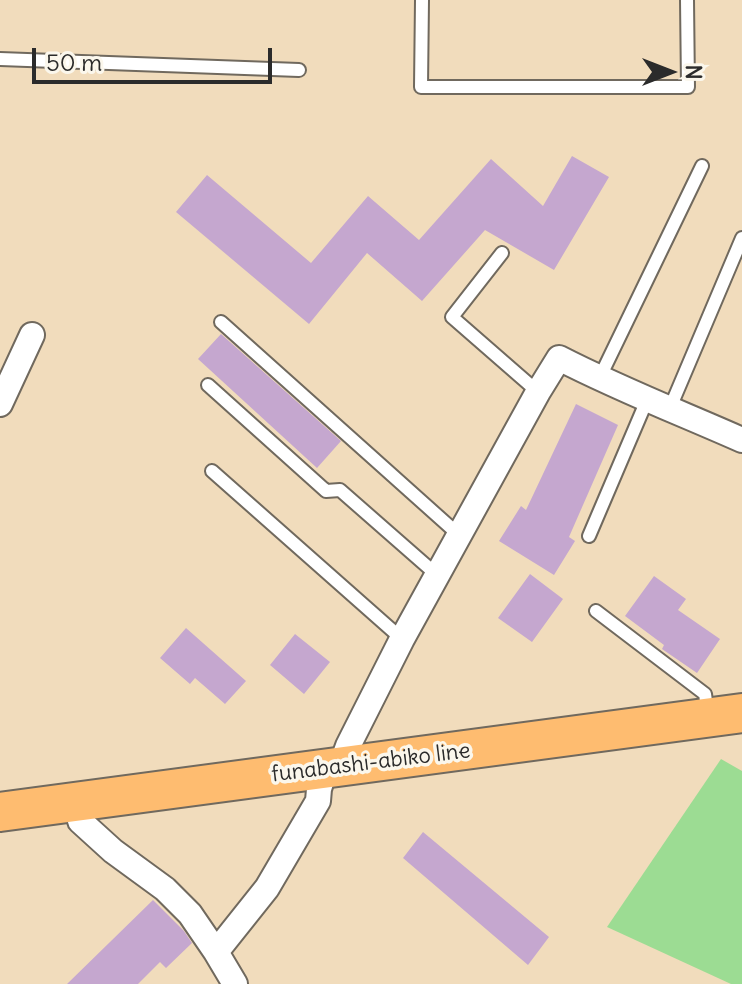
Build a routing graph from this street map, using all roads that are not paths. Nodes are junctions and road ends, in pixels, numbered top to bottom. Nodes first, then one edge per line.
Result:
1 (422, 0) edge
2 (687, 0) edge
3 (0, 59) edge
4 (299, 70) dead end
5 (702, 166) dead end
6 (742, 238) edge
7 (502, 253) dead end
8 (221, 322) dead end
9 (32, 335) dead end
10 (599, 379) junction
11 (208, 385) dead end
12 (538, 392) junction
13 (0, 404) edge
14 (658, 404) junction
15 (742, 440) edge
16 (212, 471) dead end
17 (459, 535) junction
18 (589, 536) dead end
19 (437, 575) junction
20 (596, 611) dead end
21 (402, 639) junction
22 (725, 716) edge
23 (332, 769) junction
24 (77, 802) junction
25 (0, 812) edge
26 (216, 952) junction
27 (234, 984) edge

1 - 2 lane
3 - 4 lane
5 - 10 lane
6 - 14 lane
7 - 12 lane
8 - 17 lane
9 - 13 street
10 - 12 street
10 - 14 street
11 - 19 lane
12 - 17 street
14 - 15 street
14 - 18 lane
16 - 21 lane
17 - 19 street
19 - 21 street
20 - 22 lane
21 - 23 street
22 - 23 main road, funabashi-abiko line
23 - 24 main road, funabashi-abiko line
23 - 26 street
24 - 25 main road, funabashi-abiko line
24 - 26 street
26 - 27 street

